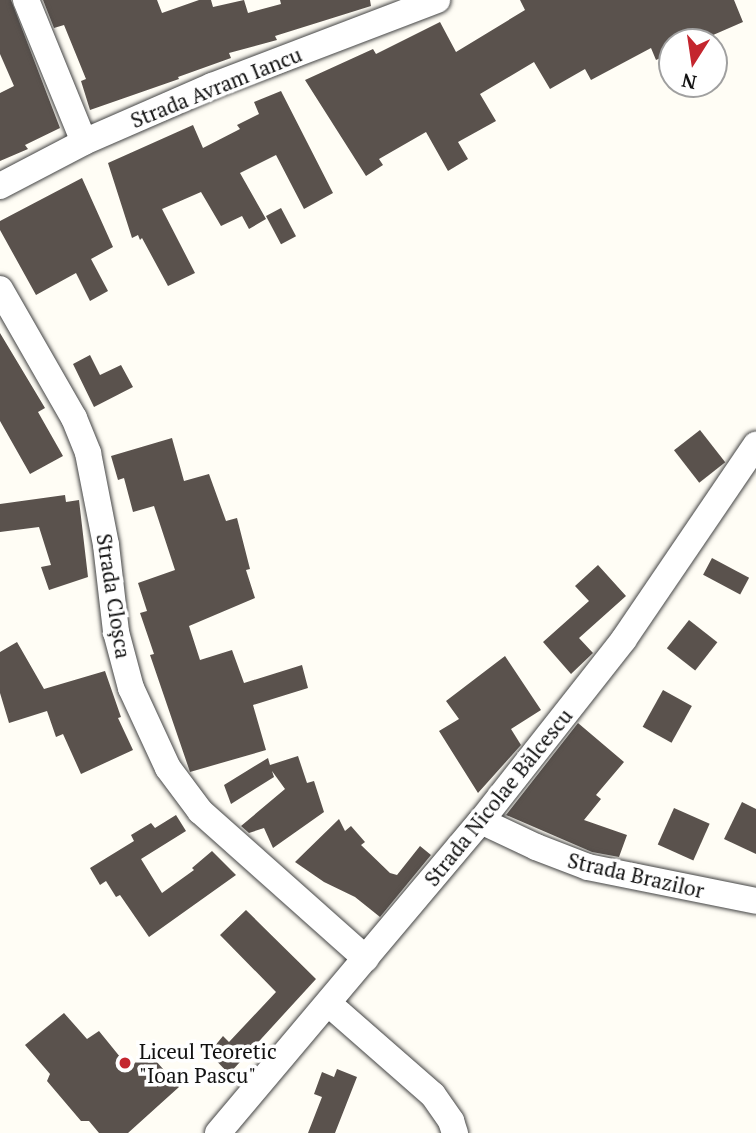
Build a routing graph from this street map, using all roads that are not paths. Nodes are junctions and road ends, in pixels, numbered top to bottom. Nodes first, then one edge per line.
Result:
1 (26, 0) edge
2 (437, 0) edge
3 (84, 142) junction
4 (0, 186) edge
5 (0, 289) edge
6 (756, 445) edge
7 (481, 821) junction
8 (756, 901) edge
9 (366, 959) junction
10 (328, 1004) junction
11 (218, 1133) edge
12 (455, 1133) edge

1 - 3 street
2 - 3 street, Strada Avram Iancu
3 - 4 street, Strada Avram Iancu
5 - 9 street, Strada Cloșca
6 - 7 street, Strada Nicolae Bălcescu
7 - 8 street, Strada Brazilor
7 - 9 street, Strada Nicolae Bălcescu
9 - 10 street, Strada Nicolae Bălcescu
10 - 11 street, Strada Nicolae Bălcescu
10 - 12 street

